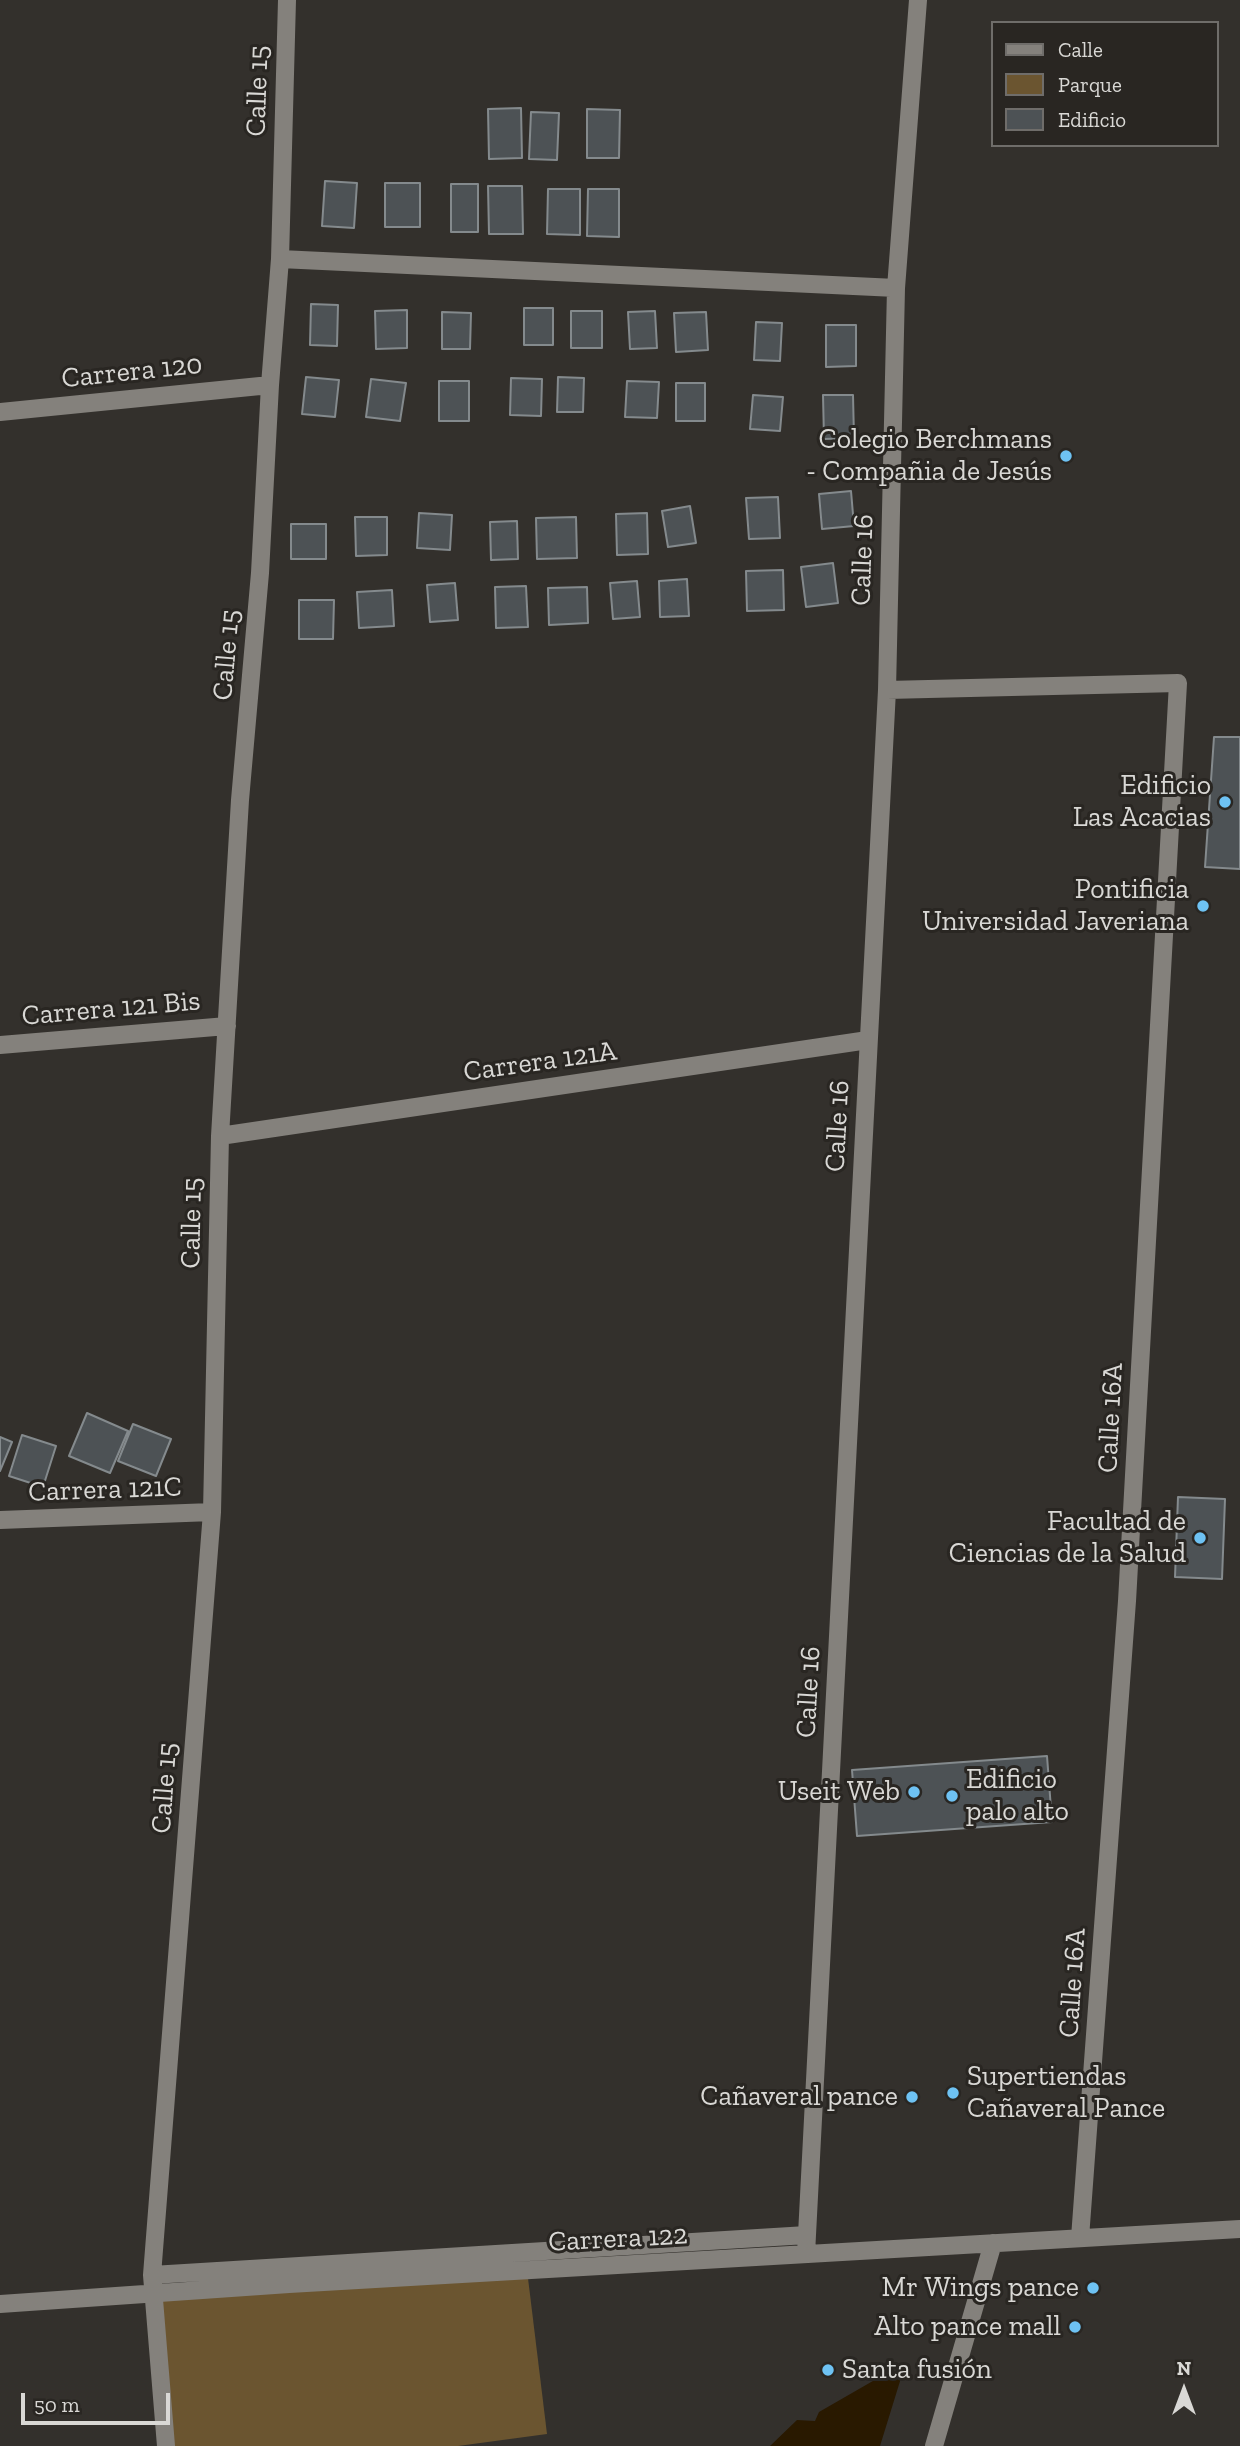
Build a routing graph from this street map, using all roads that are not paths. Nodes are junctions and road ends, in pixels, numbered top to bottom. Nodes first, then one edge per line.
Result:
1 (287, 0) edge
2 (918, 0) edge
3 (280, 259) junction
4 (896, 288) junction
5 (270, 385) junction
6 (0, 412) edge
7 (887, 690) junction
8 (227, 1026) junction
9 (869, 1040) junction
10 (0, 1045) edge
11 (220, 1136) junction
12 (212, 1512) junction
13 (0, 1520) edge
14 (1240, 2229) edge
15 (807, 2235) junction
16 (1080, 2238) junction
17 (993, 2243) junction
18 (806, 2254) junction
19 (152, 2275) junction
20 (152, 2294) junction
21 (0, 2304) edge
22 (166, 2446) edge
23 (934, 2446) edge

1 - 3 street, Calle 15
2 - 4 street, Calle 16
3 - 4 street
3 - 5 street, Calle 15
4 - 7 street, Calle 16
5 - 6 street, Carrera 120
5 - 8 street, Calle 15
7 - 9 street, Calle 16
7 - 16 street, Calle 16A
8 - 10 street, Carrera 121 Bis
8 - 11 street, Calle 15
9 - 11 street, Carrera 121A
9 - 15 street, Calle 16
11 - 12 street, Calle 15
12 - 13 street, Carrera 121C
12 - 19 street, Calle 15
14 - 16 street, Carrera 122
15 - 18 street, Calle 16
15 - 19 street, Carrera 122
16 - 17 street, Carrera 122
17 - 18 street, Carrera 122
17 - 23 street
18 - 20 street, Carrera 122
19 - 20 street, Calle 15
20 - 21 street, Carrera 122
20 - 22 street, Calle 15

